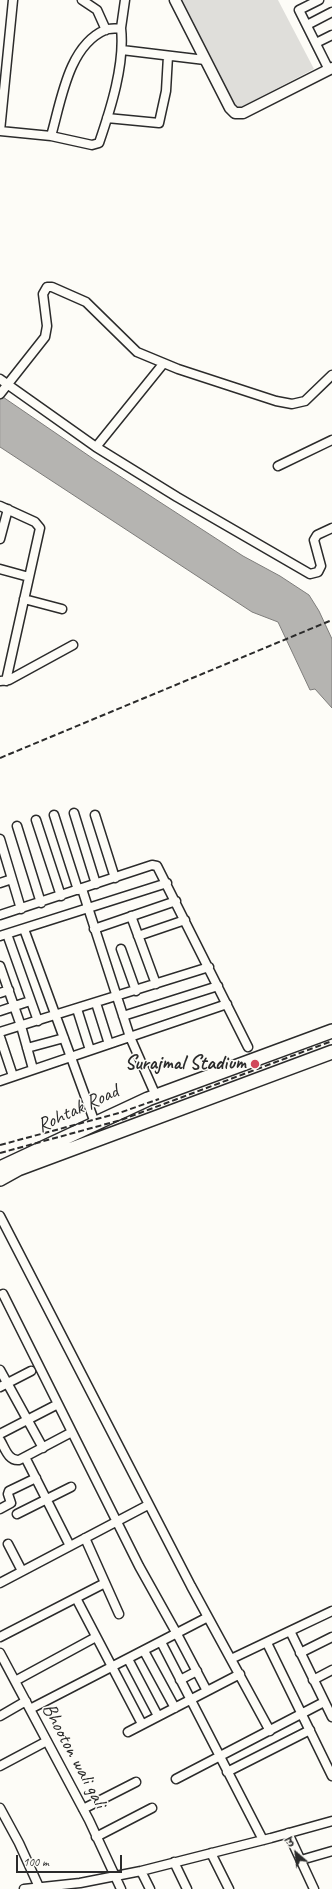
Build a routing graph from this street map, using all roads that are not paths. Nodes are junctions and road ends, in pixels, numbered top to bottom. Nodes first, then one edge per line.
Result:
1 (13, 0) edge
2 (82, 0) edge
3 (125, 0) edge
4 (175, 0) edge
5 (313, 1) edge
6 (332, 12) edge
7 (307, 25) junction
8 (120, 28) junction
9 (106, 30) junction
10 (332, 35) edge
11 (316, 43) junction
12 (122, 50) junction
13 (168, 56) junction
14 (206, 60) junction
15 (331, 69) edge
16 (107, 118) junction
17 (0, 131) edge
18 (51, 136) junction
19 (163, 364) junction
20 (332, 375) edge
21 (0, 379) edge
22 (7, 385) junction
23 (0, 394) edge
24 (332, 440) edge
25 (96, 447) junction
26 (278, 466) dead end
27 (4, 508) edge
28 (332, 528) edge
29 (0, 539) edge
30 (0, 569) edge
31 (29, 577) junction
32 (24, 599) junction
33 (62, 609) dead end
34 (73, 645) dead end
35 (3, 681) edge
36 (74, 813) dead end
37 (54, 815) dead end
38 (96, 815) dead end
39 (36, 820) dead end
40 (17, 826) dead end
41 (0, 839) edge
42 (115, 878) junction
43 (12, 879) junction
44 (0, 883) edge
45 (167, 883) junction
46 (96, 884) junction
47 (80, 890) junction
48 (61, 896) junction
49 (176, 901) junction
50 (41, 903) junction
51 (87, 908) junction
52 (21, 909) junction
53 (0, 915) edge
54 (131, 916) junction
55 (185, 920) junction
56 (24, 929) junction
57 (94, 929) junction
58 (4, 935) edge
59 (138, 936) junction
60 (121, 949) dead end
61 (209, 967) junction
62 (1, 970) edge
63 (156, 984) junction
64 (218, 986) junction
65 (8, 990) junction
66 (136, 991) junction
67 (0, 993) edge
68 (116, 997) junction
69 (30, 1001) junction
70 (96, 1003) junction
71 (227, 1004) junction
72 (14, 1007) junction
73 (77, 1009) junction
74 (0, 1011) edge
75 (57, 1015) junction
76 (123, 1016) junction
77 (38, 1021) junction
78 (21, 1026) junction
79 (332, 1031) edge
80 (0, 1032) edge
81 (0, 1037) edge
82 (130, 1037) junction
83 (64, 1038) junction
84 (109, 1044) junction
85 (248, 1047) dead end
86 (27, 1048) junction
87 (90, 1050) junction
88 (332, 1052) edge
89 (70, 1057) junction
90 (33, 1069) junction
91 (14, 1076) junction
92 (0, 1081) edge
93 (156, 1096) junction
94 (95, 1123) junction
95 (1, 1168) edge
96 (18, 1169) junction
97 (0, 1183) edge
98 (0, 1216) edge
99 (3, 1294) dead end
100 (0, 1370) edge
101 (30, 1371) dead end
102 (4, 1385) edge
103 (58, 1404) junction
104 (28, 1420) junction
105 (72, 1432) junction
106 (0, 1434) edge
107 (0, 1440) edge
108 (43, 1448) junction
109 (25, 1457) junction
110 (36, 1478) junction
111 (71, 1487) dead end
112 (46, 1499) junction
113 (148, 1505) junction
114 (0, 1509) edge
115 (17, 1514) dead end
116 (118, 1521) junction
117 (85, 1538) junction
118 (8, 1544) dead end
119 (70, 1546) junction
120 (22, 1572) junction
121 (0, 1583) edge
122 (105, 1583) junction
123 (76, 1598) junction
124 (332, 1611) edge
125 (119, 1614) dead end
126 (208, 1617) junction
127 (290, 1632) junction
128 (177, 1634) junction
129 (0, 1637) edge
130 (96, 1637) junction
131 (332, 1637) edge
132 (160, 1642) junction
133 (267, 1643) junction
134 (144, 1651) junction
135 (0, 1653) edge
136 (300, 1653) junction
137 (128, 1659) junction
138 (231, 1659) junction
139 (112, 1667) junction
140 (332, 1670) edge
141 (197, 1672) junction
142 (240, 1674) junction
143 (180, 1680) junction
144 (313, 1680) junction
145 (15, 1681) junction
146 (207, 1691) junction
147 (190, 1700) junction
148 (26, 1701) junction
149 (324, 1702) junction
150 (175, 1708) junction
151 (30, 1709) junction
152 (303, 1714) junction
153 (0, 1716) edge
154 (158, 1716) junction
155 (332, 1717) edge
156 (142, 1724) junction
157 (310, 1730) junction
158 (270, 1731) junction
159 (128, 1732) dead end
160 (47, 1741) junction
161 (218, 1757) junction
162 (0, 1766) edge
163 (227, 1772) junction
164 (332, 1776) edge
165 (176, 1779) dead end
166 (136, 1782) dead end
167 (0, 1808) edge
168 (152, 1808) dead end
169 (82, 1809) junction
170 (332, 1821) edge
171 (288, 1833) junction
172 (96, 1837) junction
173 (263, 1840) junction
174 (332, 1851) edge
175 (211, 1853) junction
176 (301, 1860) junction
177 (174, 1862) junction
178 (141, 1870) junction
179 (114, 1876) junction
180 (39, 1887) junction
181 (24, 1889) edge
182 (121, 1889) edge
183 (150, 1889) edge
184 (187, 1889) edge
185 (229, 1889) edge
186 (314, 1889) edge

1 - 17 street
2 - 9 street
3 - 8 street
4 - 14 street
5 - 7 street
6 - 7 street
7 - 11 street
8 - 9 street
8 - 12 street
9 - 18 street
10 - 11 street
11 - 15 street
12 - 13 street
12 - 16 street
13 - 14 street
13 - 16 street
14 - 15 street
16 - 18 street
17 - 18 street
19 - 20 street
19 - 22 street
19 - 25 street
21 - 22 street
22 - 23 street
22 - 25 street
24 - 26 street
25 - 28 street
27 - 29 street
27 - 31 street
30 - 31 street
31 - 32 street
32 - 33 street
32 - 35 street
34 - 35 street
36 - 46 street
37 - 47 street
38 - 42 street
39 - 48 street
40 - 50 street
41 - 43 street
42 - 45 street
42 - 46 street
43 - 44 street
43 - 52 street
45 - 49 street
45 - 51 street
46 - 47 street
47 - 48 street
47 - 51 street
48 - 50 street
49 - 54 street
49 - 55 street
50 - 52 street
51 - 56 street
51 - 57 street
52 - 53 street
54 - 57 street
54 - 59 street
55 - 59 street
55 - 61 street
56 - 58 street
56 - 75 street
57 - 68 street
58 - 69 street
59 - 63 street
60 - 66 street
61 - 63 street
61 - 64 street
62 - 65 street
63 - 66 street
64 - 71 street
64 - 76 street
65 - 67 street
65 - 72 street
66 - 68 street
68 - 70 street
68 - 76 street
69 - 72 street
69 - 77 street
70 - 73 street
70 - 84 street
71 - 82 street
71 - 85 street
72 - 74 street
72 - 78 street
73 - 75 street
73 - 87 street
75 - 77 street
75 - 83 street
76 - 82 street
77 - 78 street
78 - 80 street
78 - 86 street
79 - 93 highway, Rohtak Road
81 - 91 street
82 - 84 street
82 - 93 street
83 - 86 street
83 - 89 street
84 - 87 street
86 - 90 street
87 - 89 street
88 - 96 highway, Rohtak Road
89 - 90 street
89 - 94 street
90 - 91 street
91 - 92 street
93 - 94 highway, Rohtak Road
94 - 95 highway, Rohtak Road
95 - 96 highway
96 - 97 street, Rohtak Road
98 - 113 street
99 - 103 street
100 - 102 street
101 - 102 street
102 - 104 street
103 - 104 street
103 - 105 street
104 - 106 street
104 - 108 street
105 - 108 street
105 - 116 street
107 - 109 street
108 - 109 street
109 - 110 street
110 - 112 street
110 - 114 street
111 - 112 street
112 - 115 street
112 - 119 street
113 - 116 street
113 - 126 street
116 - 117 street
116 - 128 street
117 - 119 street
117 - 122 street
118 - 120 street
119 - 120 street
120 - 121 street
122 - 123 street
122 - 125 street
123 - 129 street
123 - 130 street
124 - 127 street
126 - 128 street
126 - 138 street
127 - 133 street
127 - 136 street
128 - 132 street
128 - 141 street
130 - 139 street
130 - 145 street
131 - 136 street
132 - 134 street
132 - 143 street
133 - 138 street
133 - 152 street
134 - 137 street
134 - 150 street
135 - 145 street, Bhooton wali gali
136 - 144 street
137 - 139 street
137 - 154 street
138 - 142 street
139 - 151 street
139 - 156 street
140 - 144 street
141 - 143 street
141 - 146 street
142 - 146 street
142 - 158 street
143 - 147 street
144 - 149 street
145 - 148 street, Bhooton wali gali
146 - 147 street
147 - 150 street
147 - 161 street
148 - 151 street, Bhooton wali gali
148 - 153 street
149 - 152 street
149 - 155 street
150 - 154 street
151 - 160 street, Bhooton wali gali
152 - 157 street
152 - 158 street
154 - 156 street
156 - 159 street
157 - 163 street
157 - 164 street
158 - 161 street
160 - 162 street
160 - 169 street, Bhooton wali gali
161 - 163 street
161 - 165 street
163 - 173 street
166 - 169 street
167 - 180 street
168 - 172 street
169 - 172 street, Bhooton wali gali
170 - 171 street
171 - 173 street
171 - 176 street
172 - 179 street, Bhooton wali gali
173 - 175 street
174 - 176 street
175 - 177 street
175 - 185 street
176 - 186 street
177 - 178 street
177 - 184 street
178 - 179 street
178 - 183 street
179 - 180 street
179 - 182 street, Bhooton wali gali
180 - 181 street

